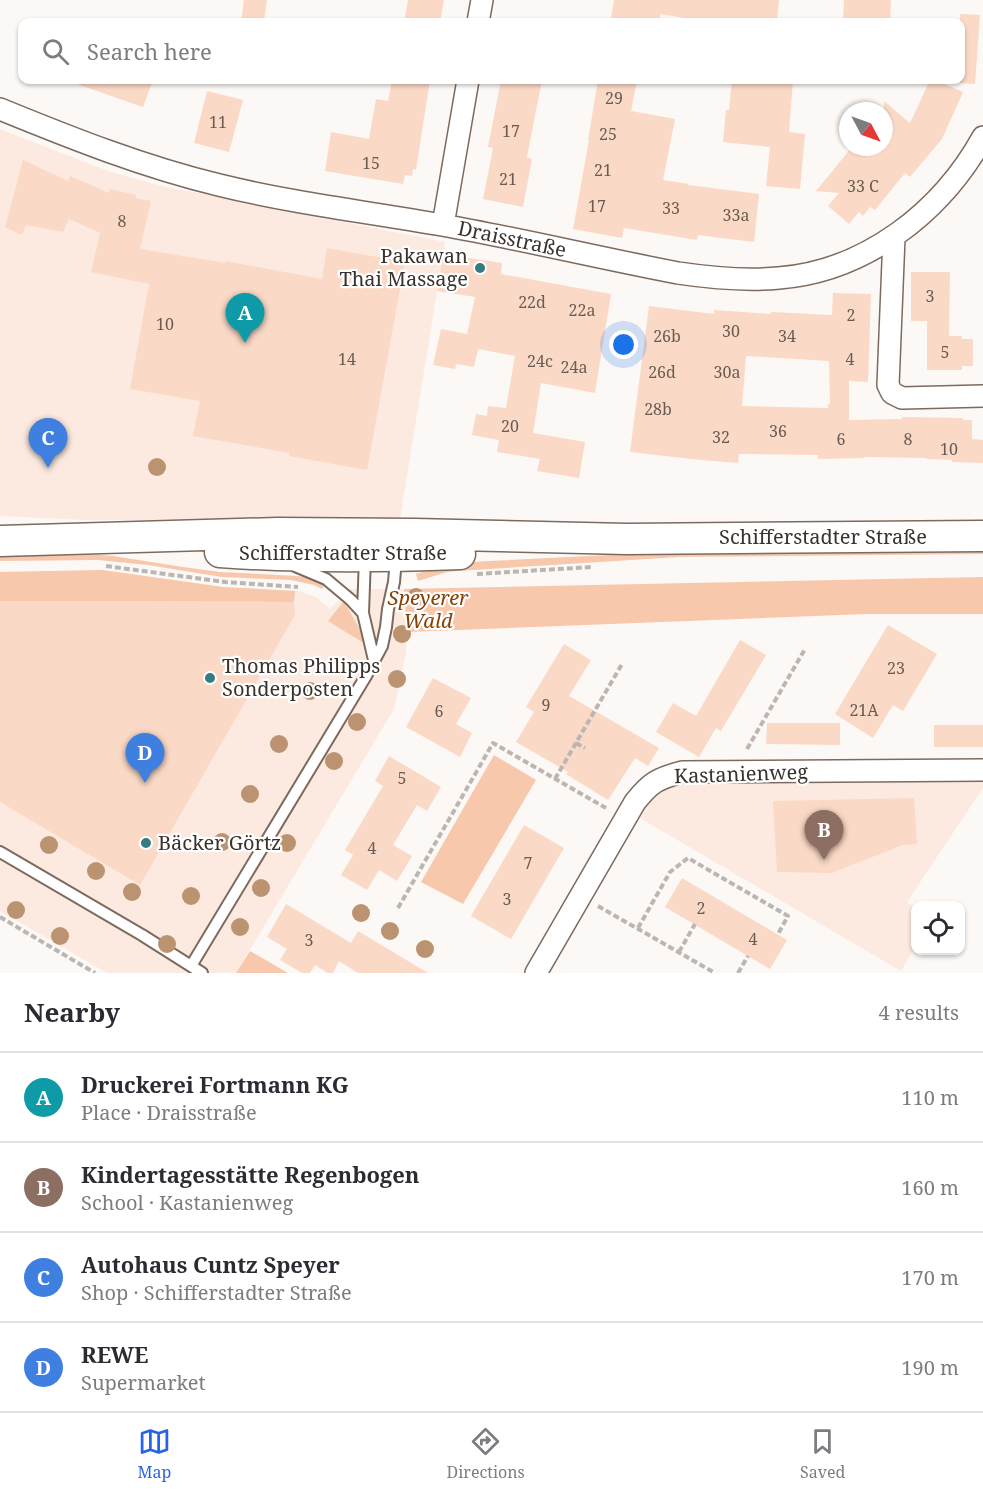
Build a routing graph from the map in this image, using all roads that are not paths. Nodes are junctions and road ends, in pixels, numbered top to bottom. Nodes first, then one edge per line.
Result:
1 (482, 0) edge
2 (479, 18) edge
3 (467, 84) edge
4 (0, 109) edge
5 (983, 136) edge
6 (443, 225) junction
7 (894, 237) junction
8 (983, 396) edge
9 (983, 536) edge
10 (58, 540) junction
11 (0, 541) edge
12 (365, 545) junction
13 (397, 545) junction
14 (258, 555) junction
15 (363, 613) junction
16 (374, 660) junction
17 (983, 770) edge
18 (0, 852) edge
19 (191, 966) junction
20 (202, 973) edge
21 (536, 973) edge

1 - 2 street
3 - 6 street
4 - 6 street, Draisstraße
5 - 7 street, Draisstraße
6 - 7 street, Draisstraße
7 - 8 street
9 - 13 main road, Schifferstadter Straße
10 - 11 main road, Schifferstadter Straße
10 - 12 main road, Schifferstadter Straße
10 - 14 main road, Schifferstadter Straße
12 - 13 main road, Schifferstadter Straße
12 - 14 main road, Schifferstadter Straße
12 - 15 lane
13 - 16 lane
14 - 15 lane
15 - 16 lane
16 - 19 lane
17 - 21 street, Kastanienweg
18 - 19 lane
19 - 20 lane

